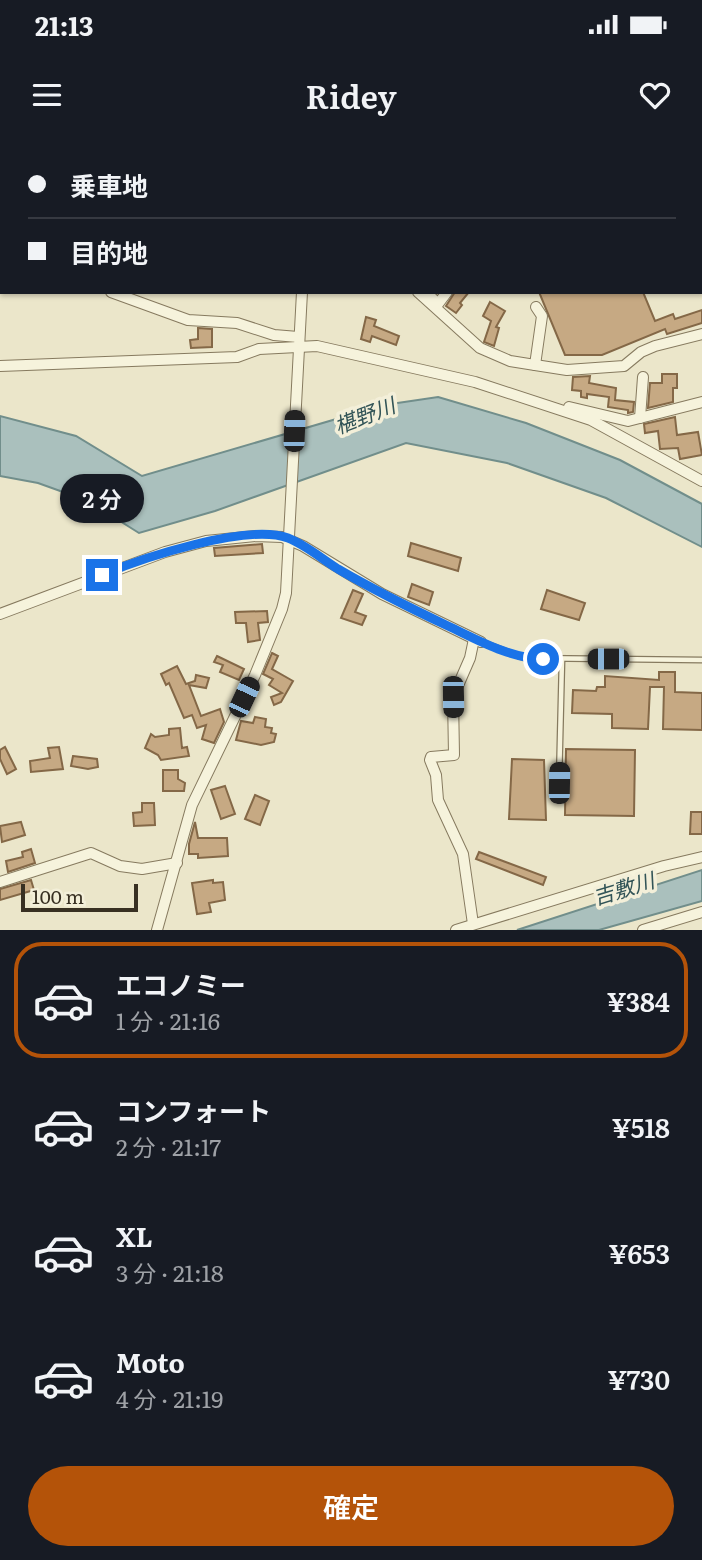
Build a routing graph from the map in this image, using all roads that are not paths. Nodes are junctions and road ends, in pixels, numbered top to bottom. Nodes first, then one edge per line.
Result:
1 (116, 294) edge
2 (302, 294) edge
3 (420, 294) edge
4 (428, 294) edge
5 (446, 294) edge
6 (438, 304) junction
7 (536, 307) dead end
8 (454, 317) dead end
9 (702, 334) edge
10 (298, 347) junction
11 (535, 365) junction
12 (0, 366) edge
13 (643, 377) dead end
14 (537, 401) junction
15 (702, 402) edge
16 (640, 418) junction
17 (702, 481) edge
18 (290, 534) junction
19 (0, 614) edge
20 (478, 640) junction
21 (562, 659) junction
22 (702, 660) edge
23 (559, 783) dead end
24 (702, 857) edge
25 (177, 863) junction
26 (0, 883) edge
27 (702, 912) edge
28 (473, 924) junction
29 (157, 930) edge
30 (456, 930) edge
31 (643, 930) edge

1 - 10 street
2 - 10 street
3 - 11 street
4 - 6 street
5 - 6 street
6 - 8 street
7 - 11 street
9 - 11 street
10 - 12 street
10 - 14 street
10 - 18 street
13 - 16 street
14 - 16 street
14 - 17 street
15 - 16 street
18 - 19 street
18 - 20 street
18 - 25 street
20 - 21 lane
20 - 28 street
21 - 22 lane
21 - 23 lane
24 - 28 street
25 - 26 street
25 - 29 street
27 - 31 street
28 - 30 street

